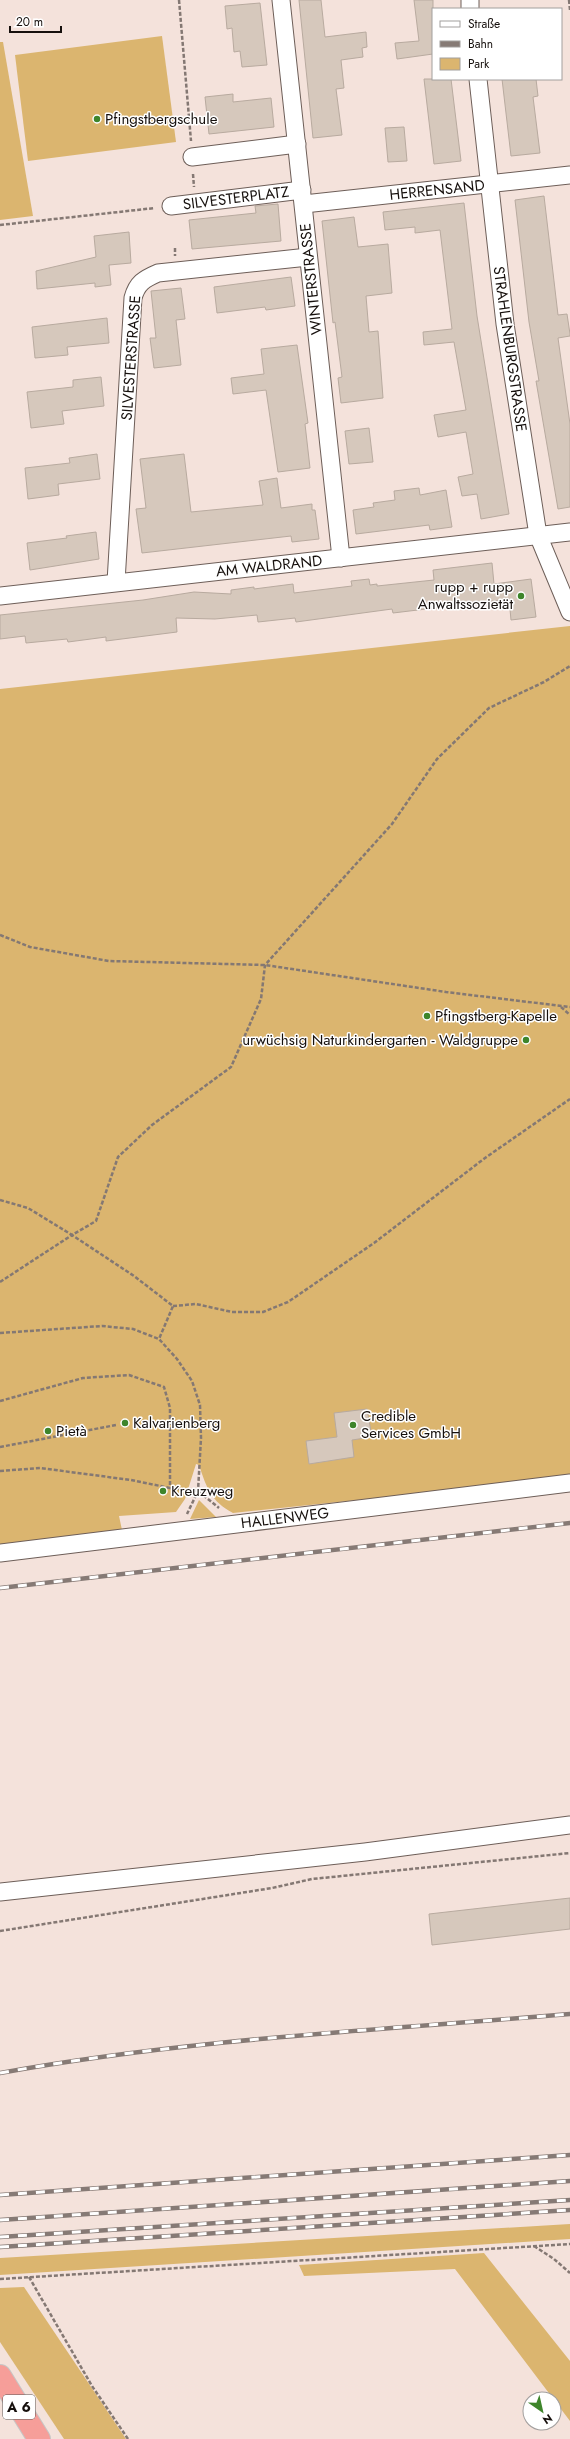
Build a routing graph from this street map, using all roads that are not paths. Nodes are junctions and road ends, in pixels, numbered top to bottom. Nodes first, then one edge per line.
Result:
1 (281, 0) edge
2 (478, 80) edge
3 (297, 144) junction
4 (192, 157) road end
5 (570, 175) edge
6 (489, 184) junction
7 (303, 196) junction
8 (171, 206) road end
9 (308, 257) junction
10 (570, 532) edge
11 (538, 535) junction
12 (341, 558) junction
13 (116, 582) junction
14 (0, 596) edge
15 (570, 612) edge
16 (570, 1483) edge
17 (0, 1553) edge
18 (570, 1825) edge
19 (0, 1892) edge
20 (0, 2376) edge
21 (39, 2439) edge

1 - 3 street, WINTERSTRASSE
2 - 6 street, STRAHLENBURGSTRASSE
3 - 4 street
3 - 7 street, WINTERSTRASSE
5 - 6 street, HERRENSAND
6 - 7 street, HERRENSAND
6 - 11 street, STRAHLENBURGSTRASSE
7 - 8 street, SILVESTERPLATZ
7 - 9 street, WINTERSTRASSE
9 - 12 street, WINTERSTRASSE
9 - 13 street, SILVESTERSTRASSE
10 - 11 street, AM WALDRAND
11 - 12 street, AM WALDRAND
11 - 15 street, STRAHLENBURGSTRASSE
12 - 13 street, AM WALDRAND
13 - 14 street, AM WALDRAND
16 - 17 street, HALLENWEG
18 - 19 street
20 - 21 highway, A 6

